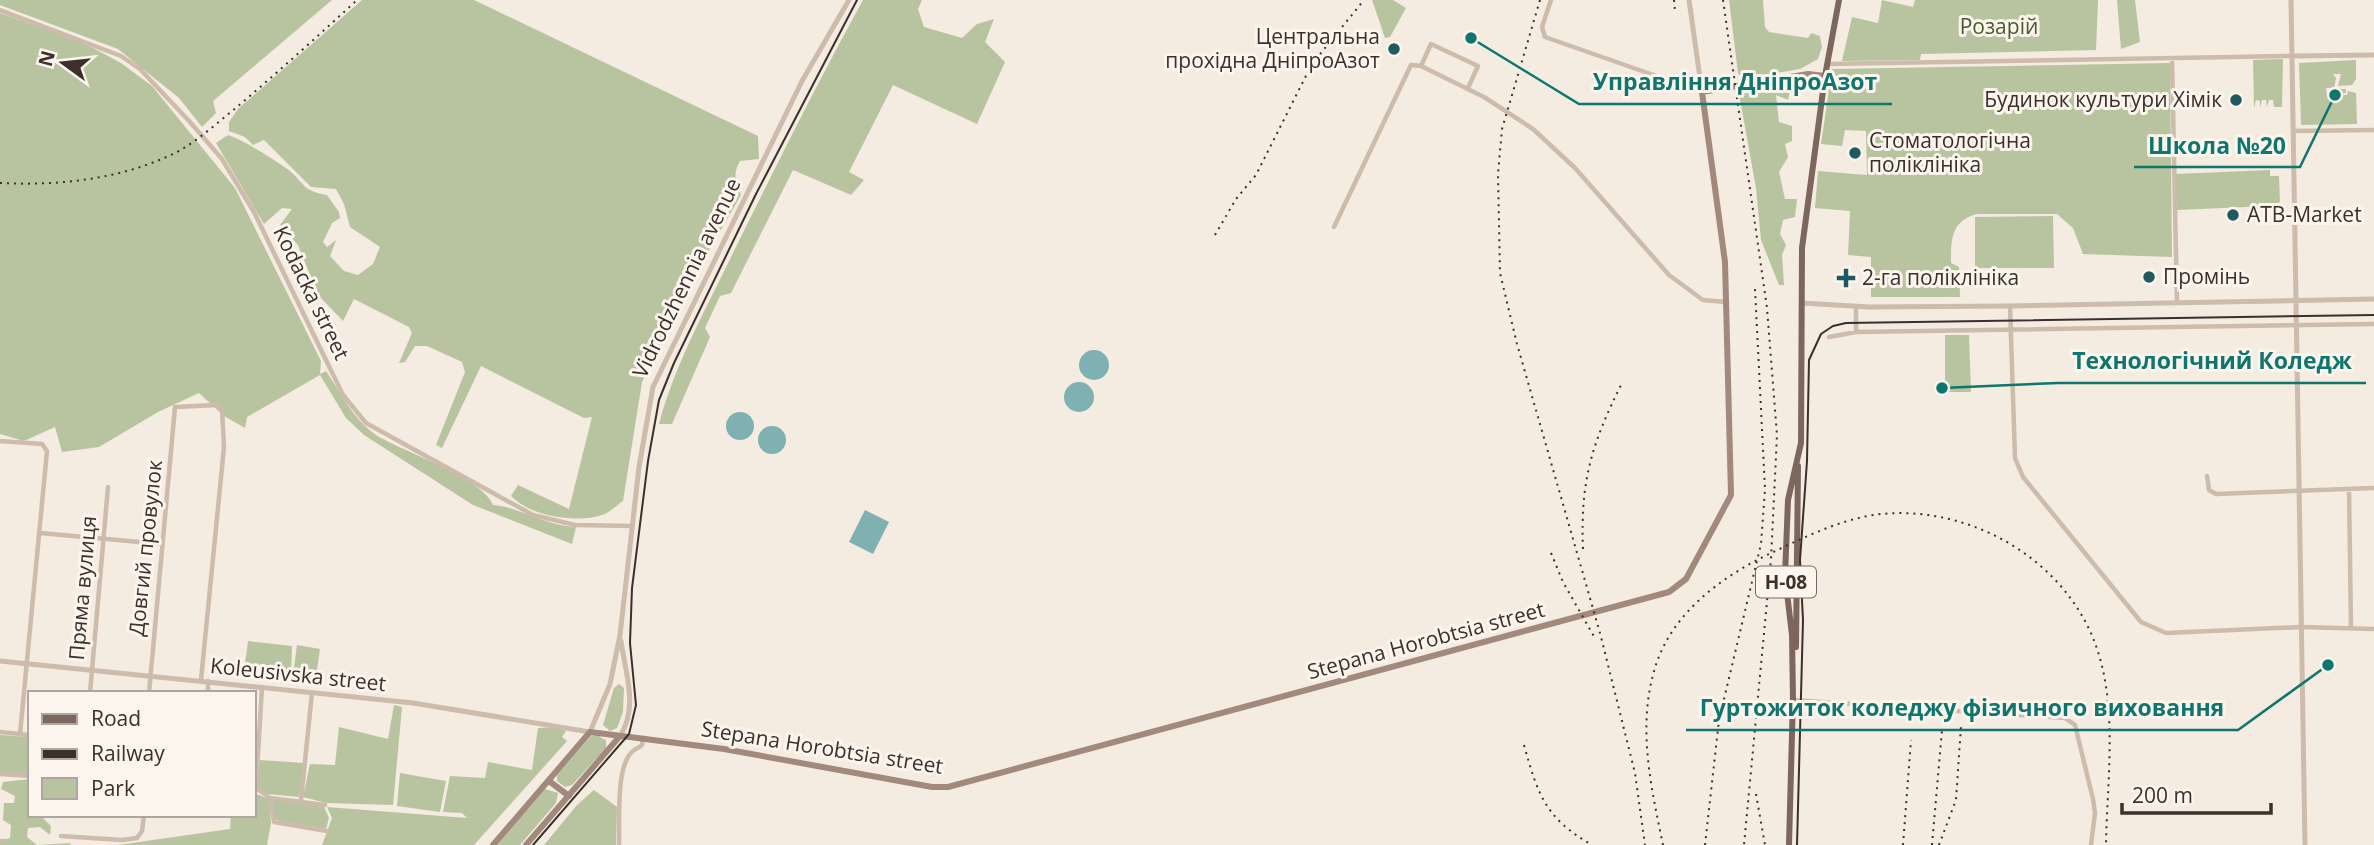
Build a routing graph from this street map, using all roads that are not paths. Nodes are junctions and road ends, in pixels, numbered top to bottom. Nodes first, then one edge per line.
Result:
1 (849, 0) edge
2 (1551, 0) edge
3 (1689, 0) edge
4 (1839, 0) edge
5 (2291, 0) edge
6 (0, 10) edge
7 (2374, 55) edge
8 (2292, 56) junction
9 (2172, 59) junction
10 (1827, 64) junction
11 (1421, 66) junction
12 (1825, 76) junction
13 (1468, 88) junction
14 (1702, 92) junction
15 (2374, 130) edge
16 (2293, 131) junction
17 (1334, 227) dead end
18 (2374, 299) edge
19 (2295, 301) junction
20 (1727, 302) junction
21 (1802, 303) junction
22 (2178, 304) junction
23 (1856, 306) junction
24 (2010, 306) junction
25 (2374, 324) edge
26 (2296, 326) junction
27 (2012, 330) junction
28 (1856, 332) junction
29 (1829, 337) dead end
30 (0, 440) edge
31 (1798, 464) junction
32 (2207, 476) dead end
33 (108, 487) dead end
34 (2374, 488) edge
35 (2349, 489) junction
36 (2301, 490) junction
37 (632, 526) junction
38 (40, 533) junction
39 (103, 540) junction
40 (162, 544) junction
41 (2302, 627) junction
42 (2351, 628) junction
43 (2374, 629) edge
44 (620, 635) junction
45 (0, 662) edge
46 (28, 665) junction
47 (91, 671) junction
48 (150, 677) junction
49 (201, 680) junction
50 (208, 681) junction
51 (262, 686) junction
52 (90, 691) edge
53 (149, 691) edge
54 (208, 691) edge
55 (312, 692) junction
56 (1793, 700) junction
57 (0, 732) edge
58 (590, 732) junction
59 (20, 734) junction
60 (28, 735) edge
61 (620, 736) junction
62 (634, 736) junction
63 (643, 737) junction
64 (632, 751) junction
65 (0, 774) edge
66 (256, 775) edge
67 (28, 776) edge
68 (550, 781) junction
69 (256, 790) edge
70 (569, 796) junction
71 (270, 797) junction
72 (301, 800) junction
73 (325, 805) dead end
74 (144, 817) edge
75 (327, 831) dead end
76 (61, 836) dead end
77 (493, 845) edge
78 (526, 845) edge
79 (619, 845) edge
80 (1789, 845) edge
81 (2091, 845) edge
82 (2305, 845) edge

1 - 37 street, Vidrodzhennia avenue
2 - 14 street
3 - 14 street, Stepana Horobtsia street
4 - 10 main road, Н-08
5 - 8 street
6 - 37 street, Kodacka street
7 - 8 street
8 - 9 street
8 - 16 street
9 - 10 street
9 - 22 street
10 - 12 main road, Н-08
11 - 13 street
11 - 13 street
11 - 17 street
12 - 14 main road
12 - 21 main road, Н-08
13 - 20 street
14 - 20 main road, Stepana Horobtsia street
15 - 16 street
16 - 19 street
18 - 19 street
19 - 22 street
19 - 26 street
20 - 63 main road, Stepana Horobtsia street
21 - 23 street
21 - 31 main road, Н-08
22 - 24 street
23 - 24 street
23 - 28 street
24 - 27 street
25 - 26 street
26 - 27 street
26 - 36 street
27 - 28 street
27 - 41 street
28 - 29 street
30 - 38 street
31 - 56 main road, Н-08
31 - 56 main road, Н-08
32 - 36 street
33 - 39 street, Пряма вулиця
34 - 35 street
35 - 36 street
35 - 42 street
36 - 41 street
37 - 44 street, Vidrodzhennia avenue
38 - 39 street
38 - 46 street
39 - 40 street
39 - 47 street, Пряма вулиця
40 - 48 street, Довгий провулок
40 - 49 street, Довгий провулок
41 - 42 street
41 - 82 street
42 - 43 street
44 - 58 street, Vidrodzhennia avenue
44 - 61 street, Vidrodzhennia avenue
45 - 46 street, Koleusivska street
46 - 47 street, Koleusivska street
46 - 59 street
47 - 48 street, Koleusivska street
47 - 52 street, Пряма вулиця
48 - 49 street, Koleusivska street
48 - 53 street, Довгий провулок
49 - 50 street, Koleusivska street
50 - 51 street, Koleusivska street
50 - 54 street
51 - 55 street, Koleusivska street
51 - 66 street
55 - 58 street, Koleusivska street
55 - 72 street
56 - 80 main road, Н-08
56 - 81 street
57 - 59 street
58 - 61 main road, Stepana Horobtsia street
58 - 68 main road, Vidrodzhennia avenue
59 - 60 street
61 - 62 main road, Stepana Horobtsia street
61 - 70 main road, Vidrodzhennia avenue
62 - 63 main road, Stepana Horobtsia street
62 - 64 street
63 - 64 street
64 - 79 street
65 - 67 street
68 - 70 main road
68 - 77 main road, Vidrodzhennia avenue
69 - 71 street
70 - 78 main road, Vidrodzhennia avenue
71 - 72 street
71 - 75 street
72 - 73 street
74 - 76 street

